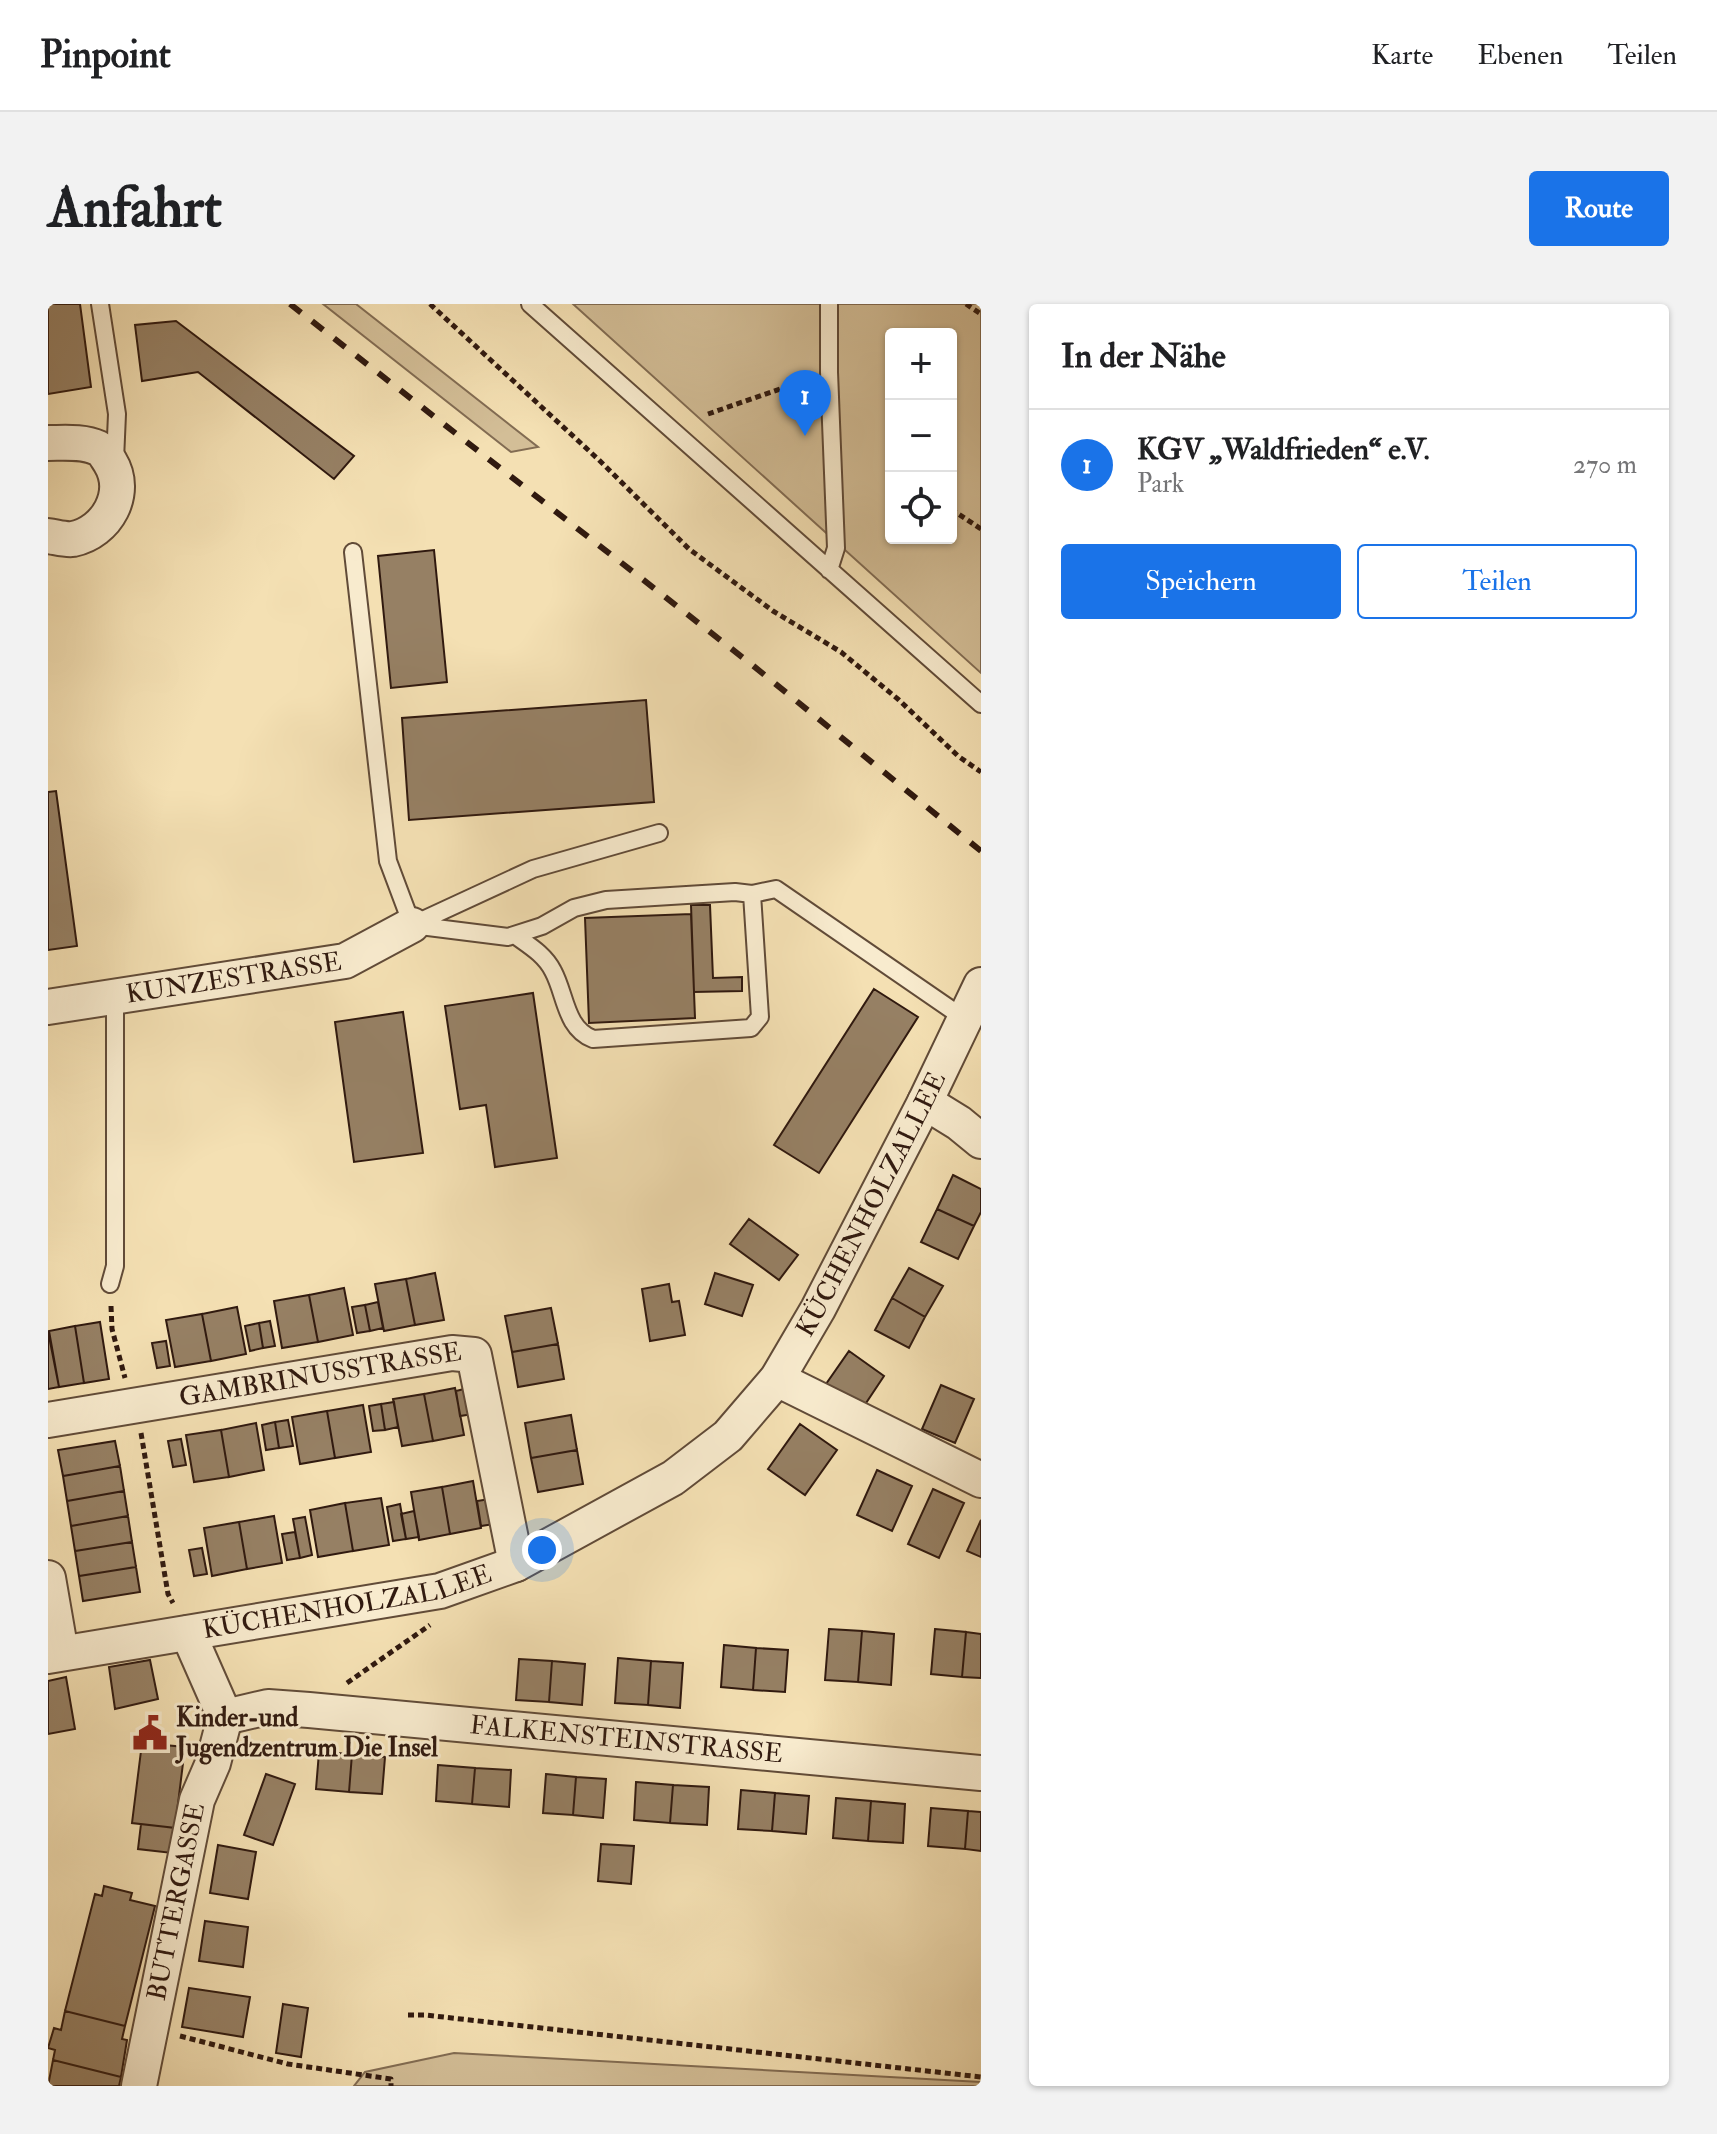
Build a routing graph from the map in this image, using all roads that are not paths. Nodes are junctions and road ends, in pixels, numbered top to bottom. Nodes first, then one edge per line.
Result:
1 (100, 304) edge
2 (530, 304) edge
3 (829, 304) edge
4 (48, 443) edge
5 (114, 469) junction
6 (48, 536) edge
7 (353, 552) dead end
8 (829, 570) junction
9 (981, 704) edge
10 (659, 833) dead end
11 (752, 894) junction
12 (412, 925) junction
13 (516, 936) junction
14 (981, 985) edge
15 (115, 997) junction
16 (48, 1007) edge
17 (965, 1019) junction
18 (925, 1102) junction
19 (981, 1141) edge
20 (110, 1284) road end
21 (777, 1379) junction
22 (48, 1420) edge
23 (981, 1480) edge
24 (516, 1564) junction
25 (48, 1578) edge
26 (188, 1633) junction
27 (54, 1654) edge
28 (225, 1717) junction
29 (981, 1773) edge
30 (139, 2086) edge

1 - 5 lane
2 - 8 lane
3 - 8 lane
4 - 5 street
5 - 6 street
7 - 12 lane
8 - 9 lane
10 - 12 lane
11 - 13 lane
11 - 13 lane
11 - 17 lane
12 - 13 lane
12 - 15 street, KUNZESTRASSE
14 - 17 street, KÜCHENHOLZALLEE
15 - 16 street, KUNZESTRASSE
15 - 20 lane
17 - 18 street, KÜCHENHOLZALLEE
18 - 19 street
18 - 21 street, KÜCHENHOLZALLEE
21 - 23 street
21 - 24 street, KÜCHENHOLZALLEE
22 - 24 street, GAMBRINUSSTRASSE
24 - 26 street, KÜCHENHOLZALLEE
25 - 27 street
26 - 27 street, KÜCHENHOLZALLEE
26 - 28 street
28 - 29 street, FALKENSTEINSTRASSE
28 - 30 street, BUTTERGASSE

